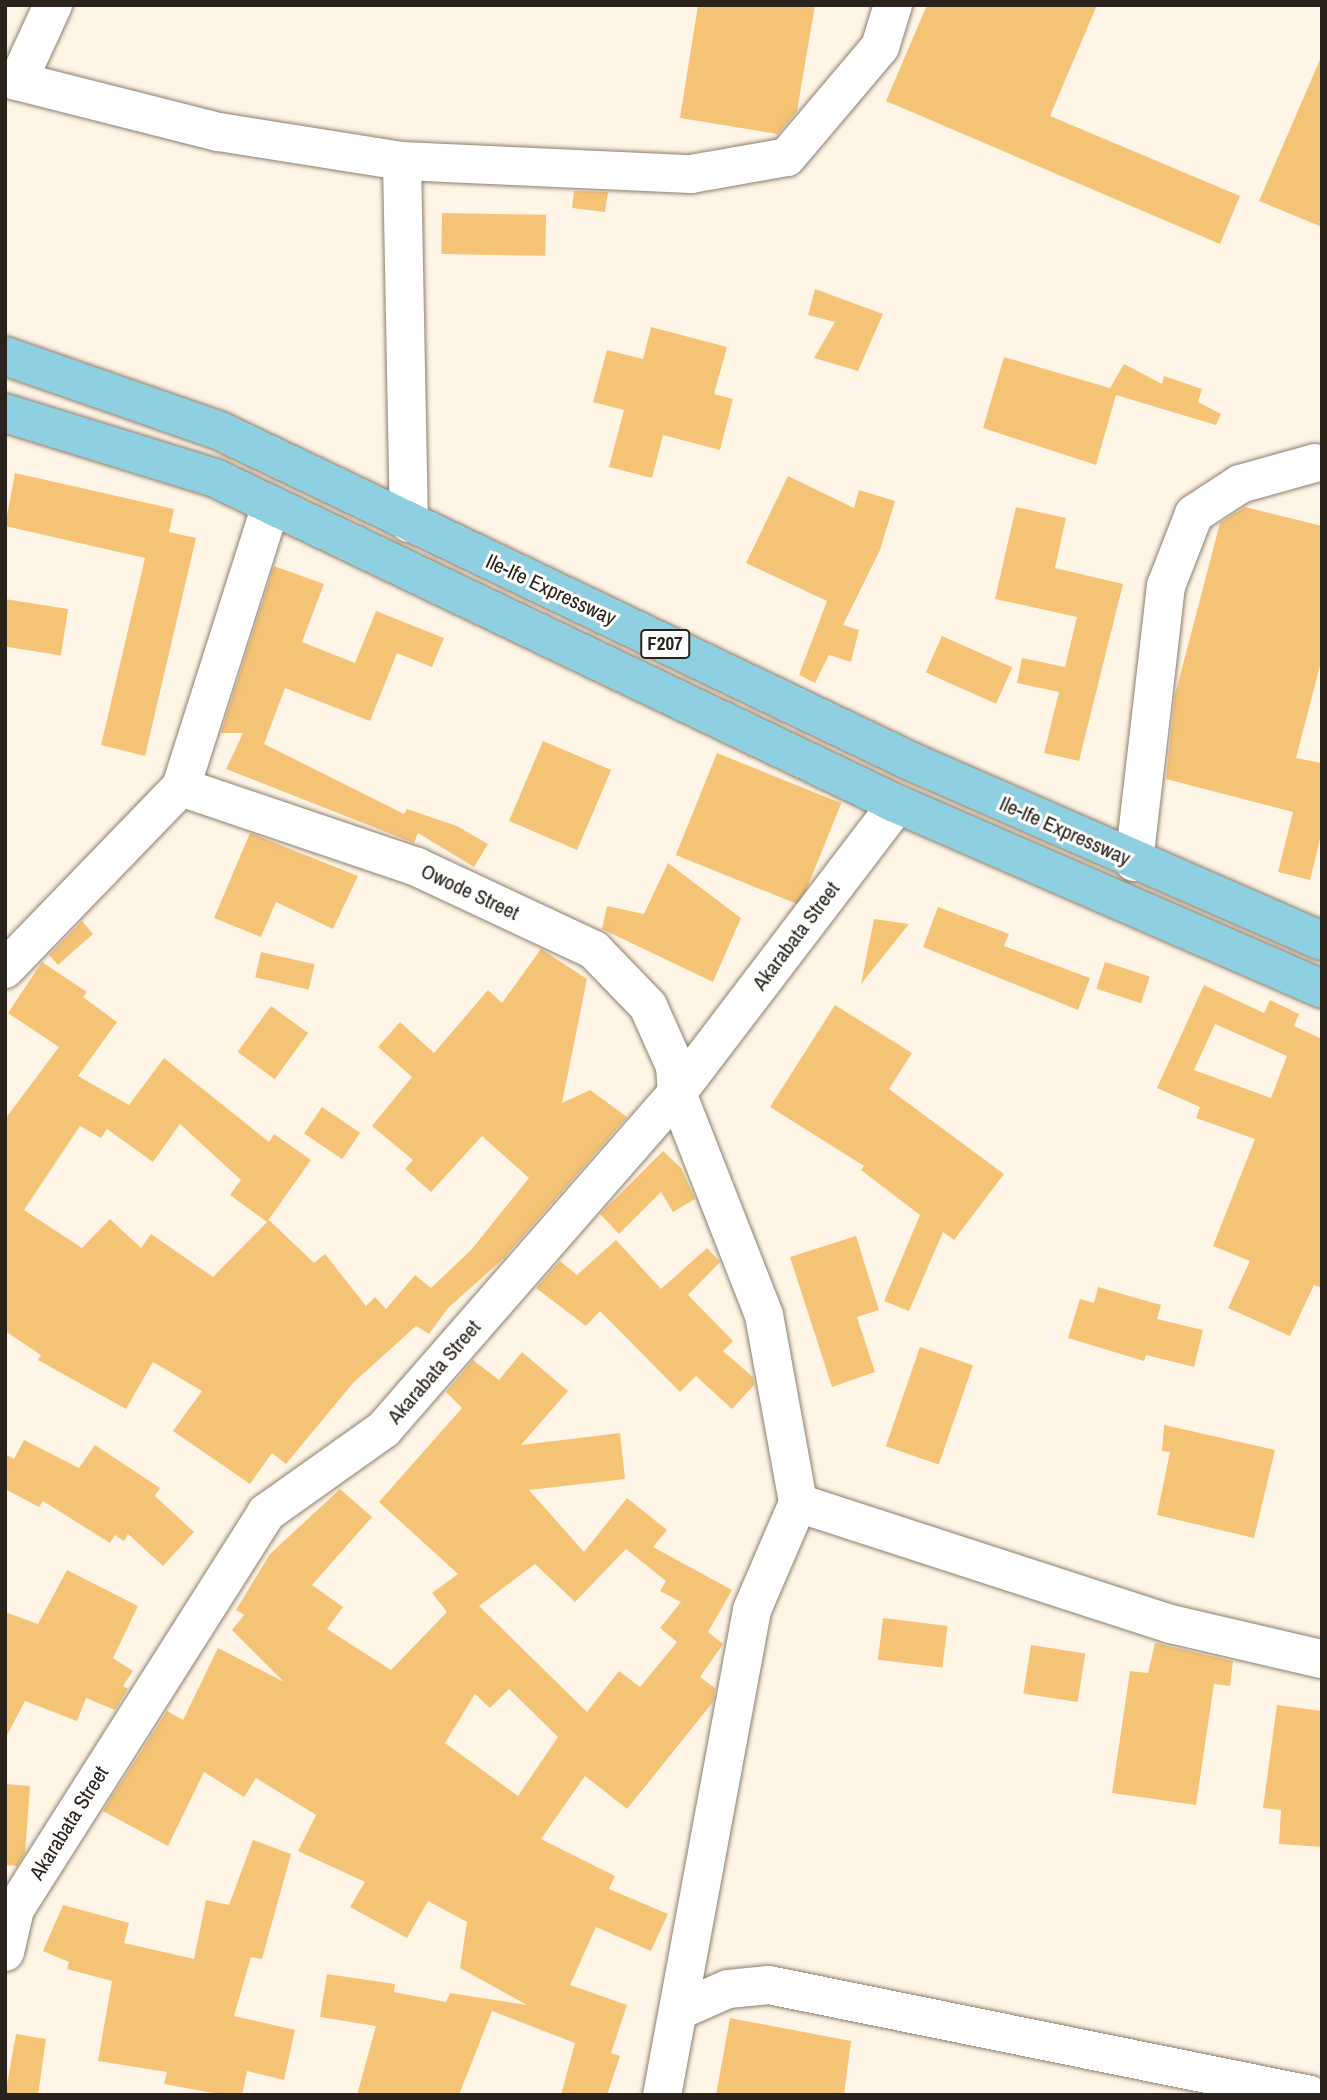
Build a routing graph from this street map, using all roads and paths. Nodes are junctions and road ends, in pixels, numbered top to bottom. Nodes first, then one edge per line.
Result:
1 (53, 5) edge
2 (893, 5) edge
3 (12, 80) edge
4 (402, 161) junction
5 (5, 356) edge
6 (5, 413) edge
7 (1315, 463) dead end
8 (271, 505) junction
9 (409, 523) junction
10 (181, 787) junction
11 (897, 804) junction
12 (1134, 862) junction
13 (1322, 941) edge
14 (5, 969) edge
15 (1322, 989) edge
16 (677, 1093) junction
17 (798, 1503) junction
18 (1322, 1659) edge
19 (10, 1907) edge
20 (5, 1952) edge
21 (680, 2010) junction
22 (662, 2095) edge
23 (1310, 2095) edge

1 - 3 street
2 - 4 street
3 - 4 street
4 - 9 street
5 - 9 main road, Ile-Ife Expressway / F207
6 - 8 main road, Ile-Ife Expressway / F207
7 - 12 street
8 - 10 street
8 - 11 main road, Ile-Ife Expressway / F207
9 - 12 main road, Ile-Ife Expressway / F207
10 - 14 street
10 - 16 street, Owode Street
11 - 15 main road, Ile-Ife Expressway / F207
11 - 16 street, Akarabata Street
12 - 13 main road, Ile-Ife Expressway / F207
16 - 17 street, Owode Street
16 - 19 street, Akarabata Street
17 - 18 street
17 - 21 street
19 - 20 street, Akarabata Street
21 - 22 street
21 - 23 street

